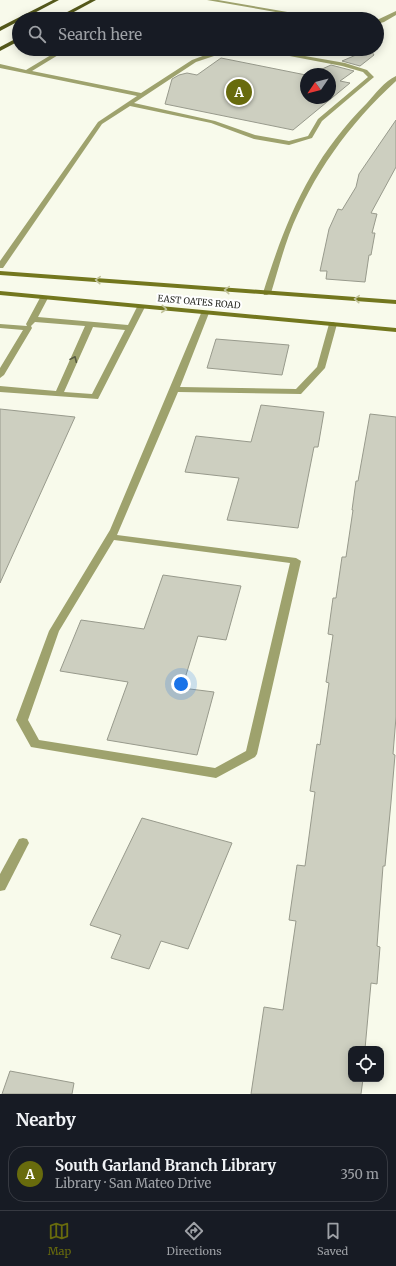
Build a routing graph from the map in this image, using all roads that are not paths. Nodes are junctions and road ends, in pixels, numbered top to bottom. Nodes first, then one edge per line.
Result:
1 (57, 0) edge
2 (94, 0) edge
3 (209, 0) edge
4 (33, 12) edge
5 (71, 12) edge
6 (282, 12) edge
7 (396, 13) edge
8 (384, 20) edge
9 (12, 23) edge
10 (0, 29) edge
11 (12, 43) edge
12 (0, 49) edge
13 (52, 56) edge
14 (209, 56) edge
15 (297, 56) edge
16 (0, 66) edge
17 (26, 72) junction
18 (396, 78) edge
19 (142, 95) junction
20 (129, 104) junction
21 (0, 266) edge
22 (0, 273) edge
23 (267, 293) junction
24 (0, 294) edge
25 (44, 298) junction
26 (396, 302) edge
27 (142, 307) junction
28 (205, 312) junction
29 (33, 319) junction
30 (90, 324) junction
31 (333, 324) junction
32 (0, 326) edge
33 (28, 328) junction
34 (131, 328) junction
35 (396, 330) edge
36 (0, 375) edge
37 (0, 389) edge
38 (175, 389) junction
39 (59, 394) junction
40 (111, 537) junction
41 (23, 843) dead end
42 (0, 886) edge

1 - 4 main road
2 - 5 main road
3 - 6 street
7 - 8 street
9 - 10 main road
11 - 12 main road
13 - 17 street
14 - 19 street
15 - 20 street
16 - 17 street
17 - 19 street
18 - 23 street
19 - 20 street
20 - 21 street
23 -> 22 main road, EAST OATES ROAD
26 -> 23 main road, EAST OATES ROAD
24 - 25 main road, EAST OATES ROAD
25 - 27 main road, EAST OATES ROAD
25 - 29 street
27 -> 28 main road, EAST OATES ROAD
27 - 34 street
28 - 31 main road, EAST OATES ROAD
28 - 38 street
29 - 30 street
29 - 33 street
30 - 34 street
39 -> 30 street
31 - 35 main road, EAST OATES ROAD
31 - 38 street
32 - 33 street
33 - 36 street
34 - 39 street
37 - 39 street
38 - 40 street
40 - 40 street
41 - 42 street

